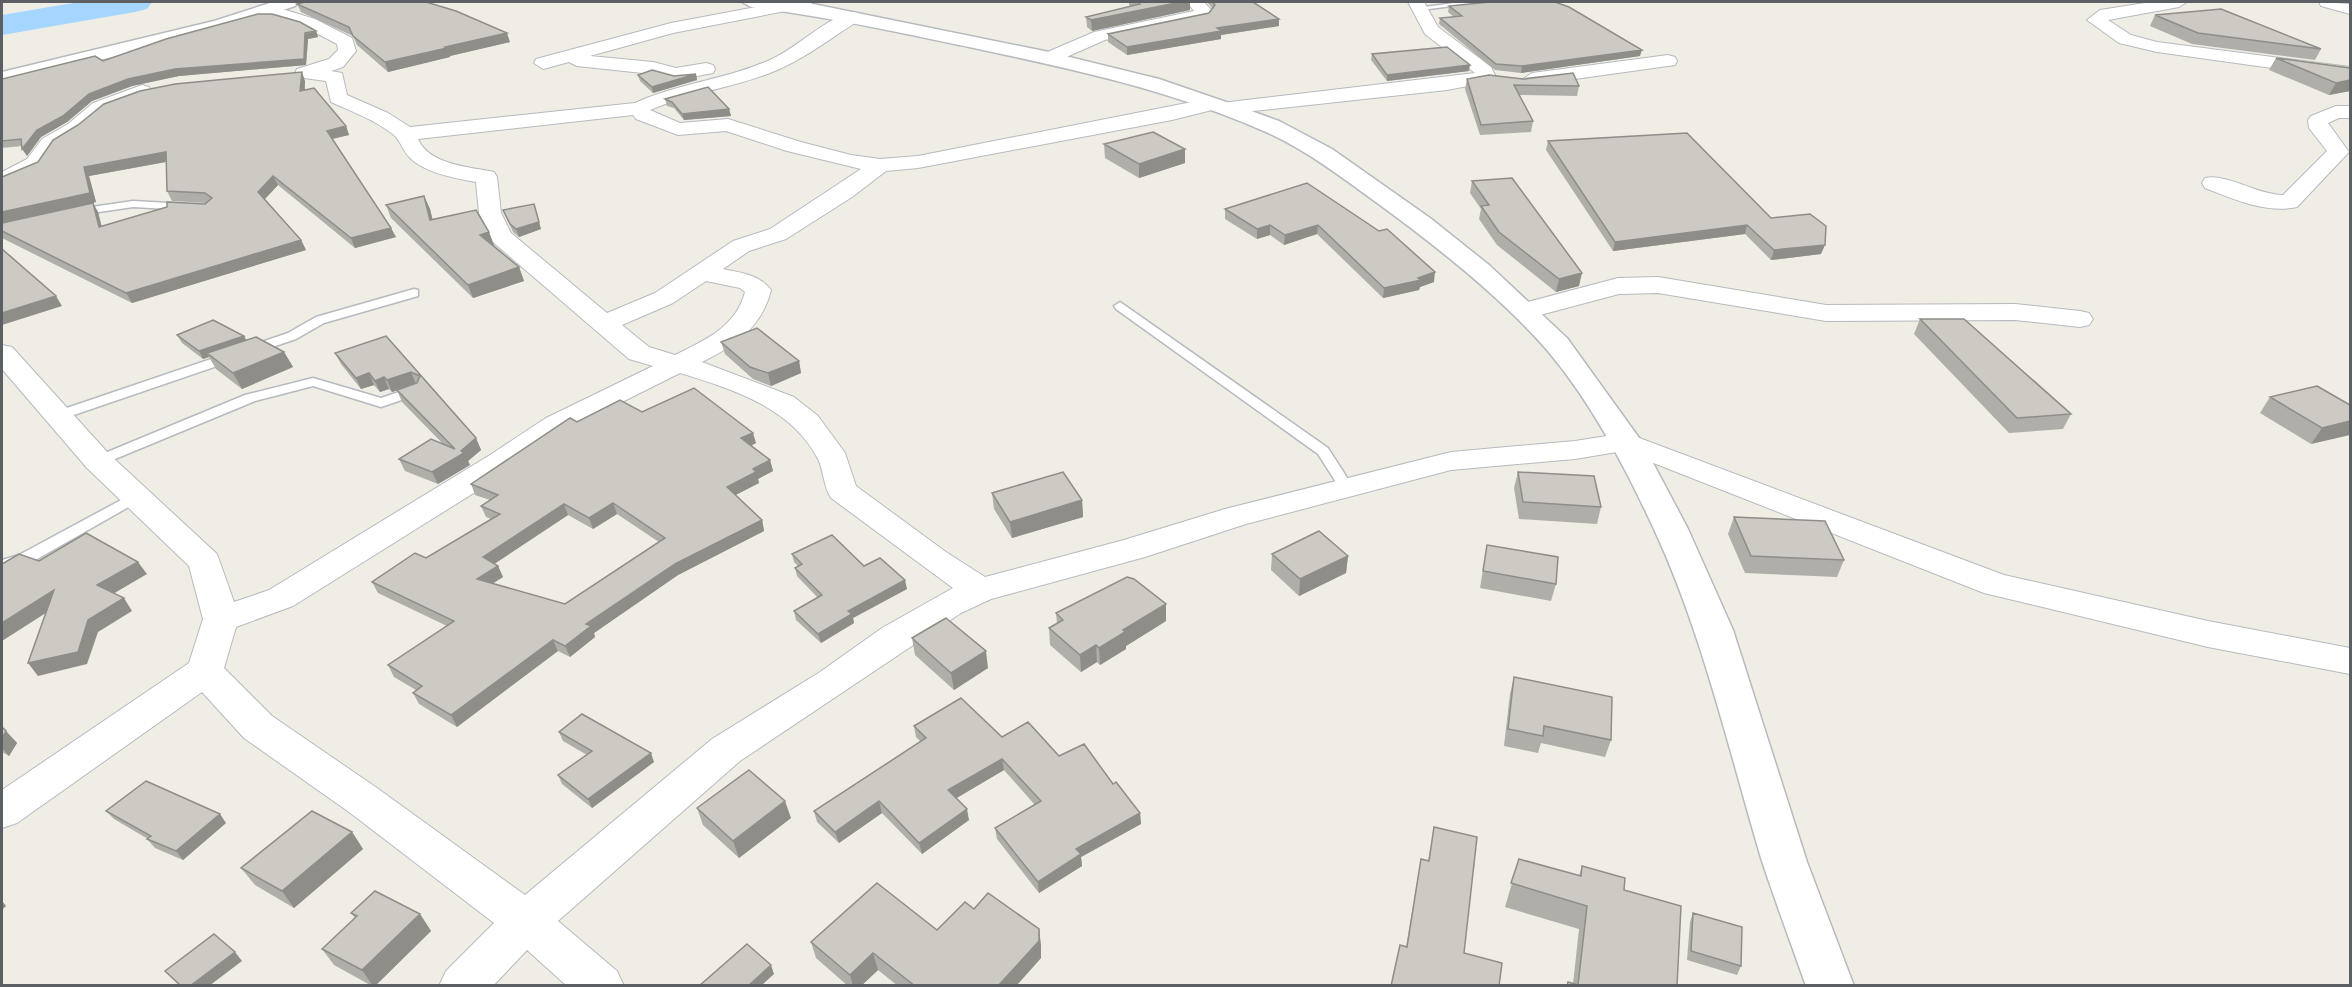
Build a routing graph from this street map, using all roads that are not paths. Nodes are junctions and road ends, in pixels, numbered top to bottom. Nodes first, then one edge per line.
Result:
1 (289, 2) edge
2 (751, 2) edge
3 (1195, 2) edge
4 (1480, 2) edge
5 (2179, 2) edge
6 (2327, 2) edge
7 (794, 3) edge
8 (1418, 5) edge
9 (2350, 9) edge
10 (269, 10) junction
11 (852, 17) junction
12 (1049, 58) junction
13 (1668, 62) dead end
14 (706, 69) dead end
15 (2350, 73) edge
16 (1487, 77) junction
17 (2, 78) edge
18 (159, 88) edge
19 (1219, 106) junction
20 (639, 108) junction
21 (2350, 112) edge
22 (406, 134) junction
23 (880, 165) junction
24 (2, 180) edge
25 (2213, 183) dead end
26 (199, 207) edge
27 (67, 214) edge
28 (704, 273) junction
29 (414, 293) dead end
30 (1120, 306) dead end
31 (1525, 311) junction
32 (2080, 319) dead end
33 (602, 324) junction
34 (2, 353) edge
35 (680, 364) junction
36 (417, 390) edge
37 (57, 416) junction
38 (1626, 442) junction
39 (98, 461) junction
40 (1346, 487) junction
41 (136, 497) junction
42 (2, 565) edge
43 (980, 590) junction
44 (221, 619) junction
45 (2350, 661) edge
46 (206, 671) junction
47 (2, 811) edge
48 (526, 921) junction
49 (462, 986) edge
50 (601, 986) edge
51 (1830, 986) edge

1 - 10 street
2 - 7 street
3 - 12 street
4 - 8 lane
5 - 15 street
6 - 9 street
7 - 11 street
7 - 14 street
8 - 16 street
10 - 17 street
10 - 22 street
11 - 12 street
11 - 20 street
12 - 19 street
13 - 16 street
16 - 19 street
18 - 24 street
19 - 23 street
19 - 31 street
20 - 22 street
20 - 23 street
21 - 25 street
22 - 33 street
23 - 28 street
26 - 27 lane
28 - 33 street
28 - 35 street
29 - 37 lane
30 - 40 lane
31 - 32 street
31 - 38 street
33 - 35 street
34 - 37 street
35 - 43 street
35 - 44 street
36 - 39 lane
37 - 39 street
38 - 40 street
38 - 45 street
38 - 51 street
39 - 41 street
40 - 43 street
41 - 42 lane
41 - 44 street
43 - 48 street
44 - 46 street
46 - 47 street
46 - 48 street
48 - 49 street
48 - 50 street

